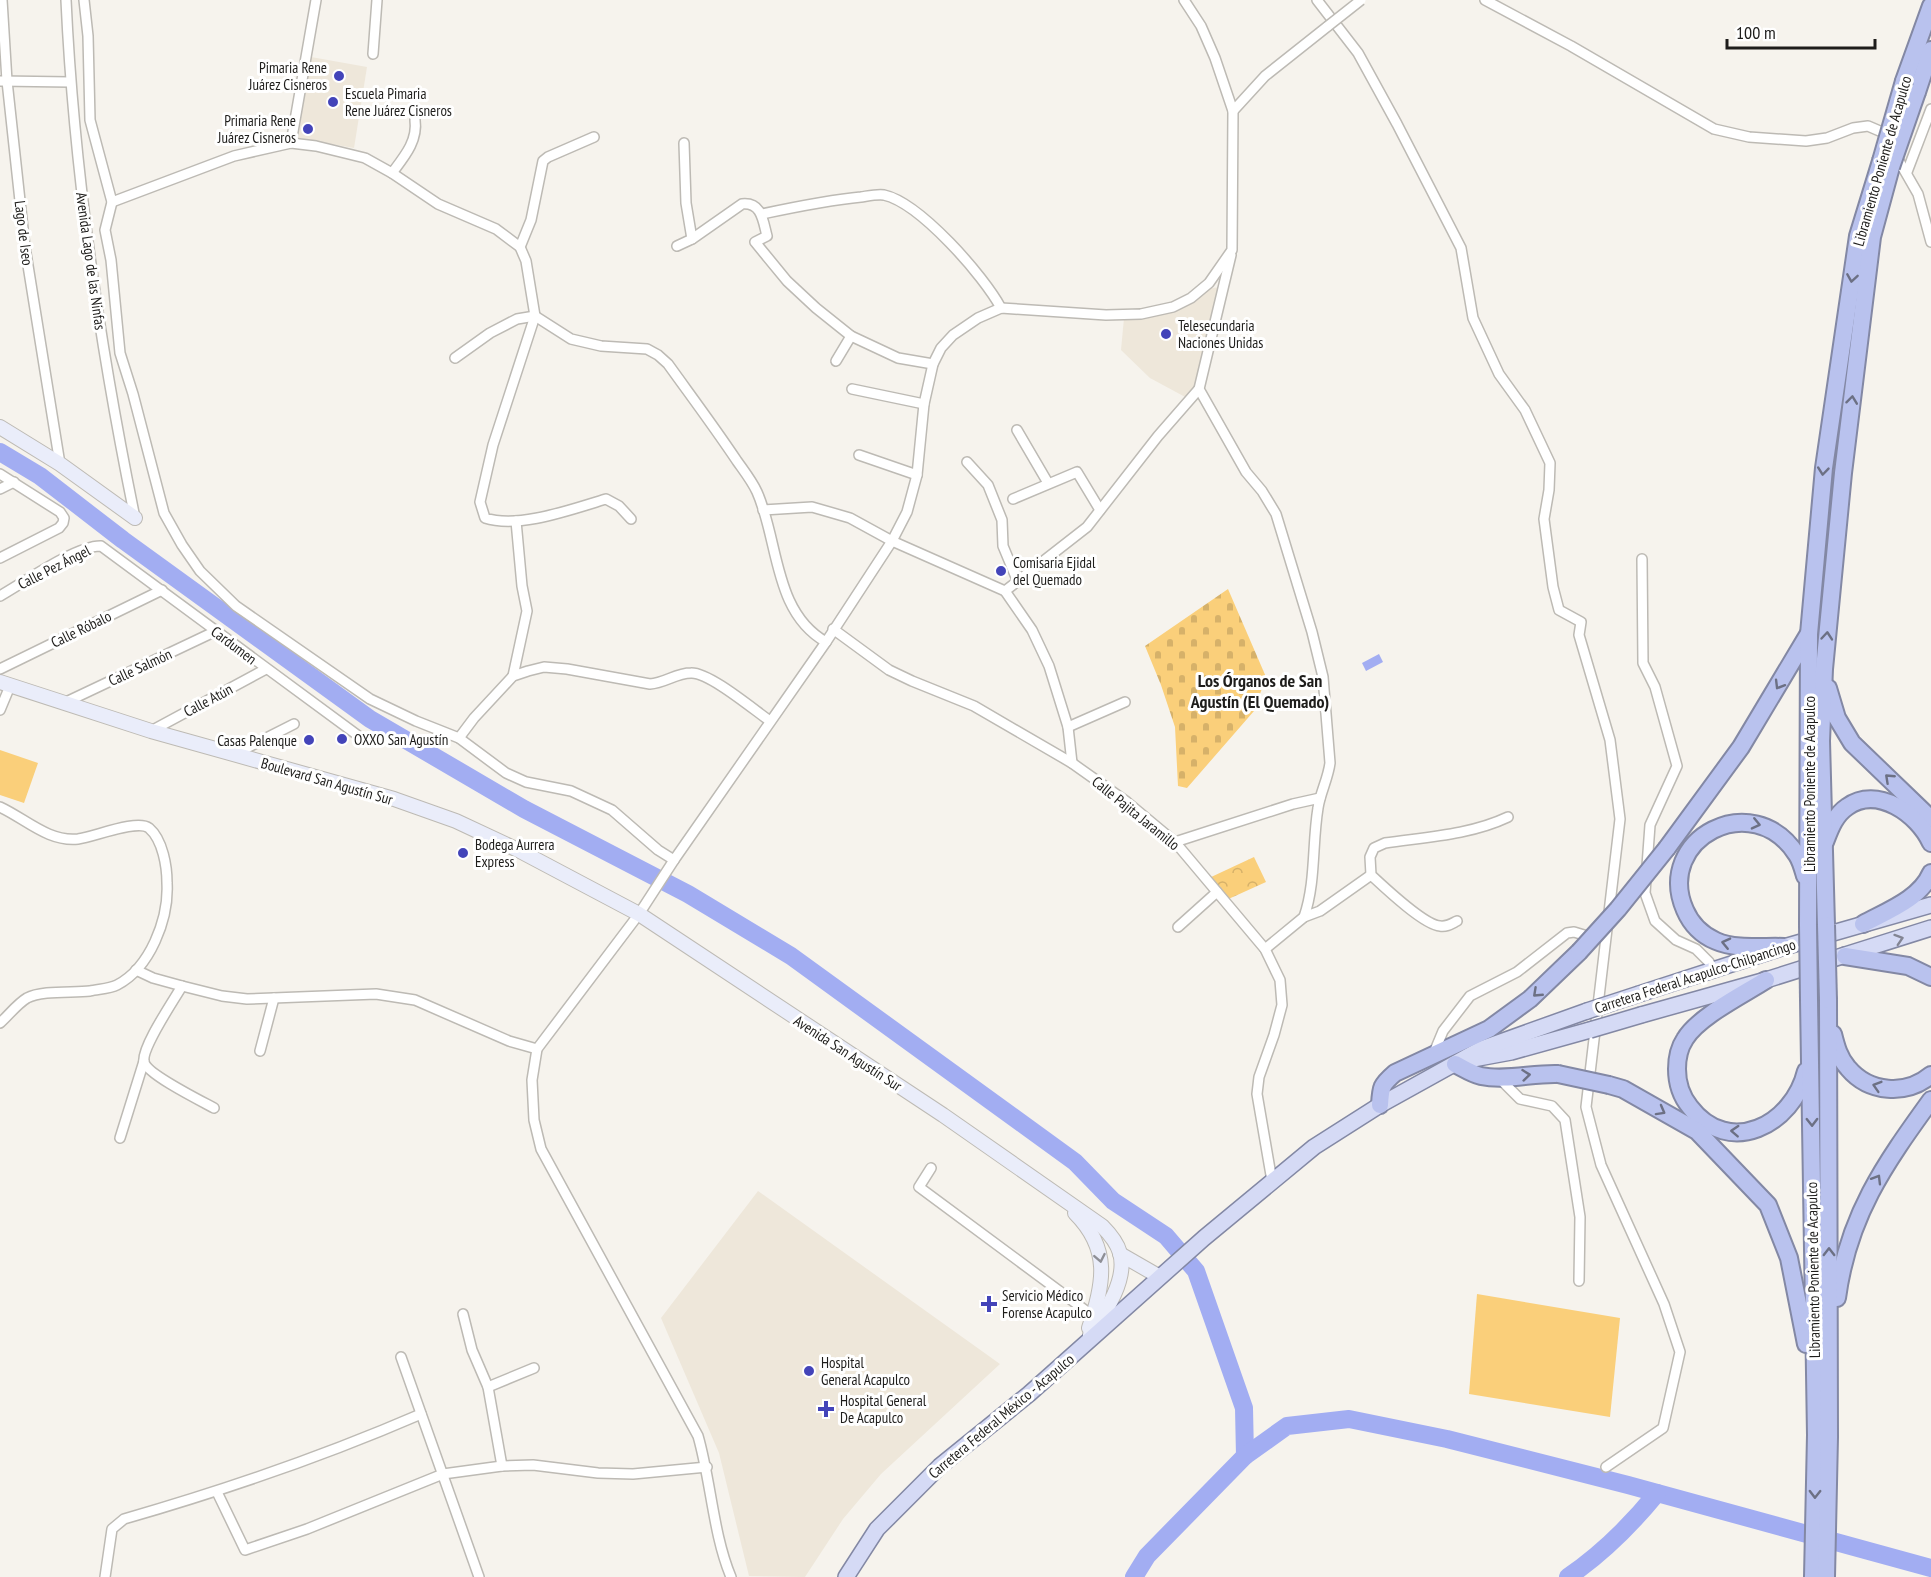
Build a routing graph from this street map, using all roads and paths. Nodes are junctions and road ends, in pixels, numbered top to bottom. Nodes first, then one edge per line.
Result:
1 (2, 0) edge
2 (66, 0) edge
3 (316, 0) edge
4 (377, 0) edge
5 (1184, 0) edge
6 (1317, 0) edge
7 (1361, 0) edge
8 (1485, 0) edge
9 (86, 1) edge
10 (1931, 6) edge
11 (1931, 50) edge
12 (373, 54) dead end
13 (4, 81) edge
14 (70, 82) junction
15 (1911, 87) junction
16 (1931, 109) edge
17 (1233, 111) junction
18 (415, 120) dead end
19 (594, 137) dead end
20 (291, 143) junction
21 (684, 143) dead end
22 (1893, 167) junction
23 (392, 173) junction
24 (112, 202) junction
25 (762, 214) junction
26 (692, 239) junction
27 (1931, 242) edge
28 (677, 246) dead end
29 (520, 247) junction
30 (1232, 250) junction
31 (1001, 308) junction
32 (535, 316) junction
33 (851, 336) junction
34 (455, 358) dead end
35 (836, 362) dead end
36 (933, 364) junction
37 (852, 389) dead end
38 (1199, 389) junction
39 (924, 404) junction
40 (0, 427) edge
41 (1017, 430) dead end
42 (859, 455) dead end
43 (967, 462) dead end
44 (60, 464) junction
45 (0, 474) edge
46 (917, 475) junction
47 (14, 482) junction
48 (1048, 483) junction
49 (0, 489) edge
50 (1013, 499) dead end
51 (763, 510) junction
52 (1100, 510) junction
53 (135, 518) joint
54 (631, 519) dead end
55 (516, 521) junction
56 (892, 541) junction
57 (109, 550) joint
58 (0, 558) edge
59 (1642, 559) dead end
60 (1018, 582) junction
61 (162, 590) junction
62 (1005, 591) junction
63 (0, 596) edge
64 (833, 629) junction
65 (216, 631) junction
66 (1809, 634) junction
67 (826, 642) junction
68 (0, 669) edge
69 (266, 669) junction
70 (1824, 669) junction
71 (513, 676) junction
72 (5, 684) edge
73 (1125, 702) dead end
74 (64, 703) junction
75 (0, 710) edge
76 (770, 721) junction
77 (294, 724) dead end
78 (1068, 727) junction
79 (151, 731) junction
80 (360, 737) dead end
81 (459, 738) junction
82 (233, 755) junction
83 (1072, 763) junction
84 (1320, 798) junction
85 (0, 807) edge
86 (1508, 817) dead end
87 (1931, 819) edge
88 (1175, 842) junction
89 (1931, 843) edge
90 (1823, 846) junction
91 (672, 863) junction
92 (1931, 873) edge
93 (1371, 875) junction
94 (1809, 886) junction
95 (1217, 892) junction
96 (1931, 905) edge
97 (639, 914) junction
98 (1304, 917) junction
99 (1457, 921) dead end
100 (1863, 924) junction
101 (1178, 927) dead end
102 (1931, 928) edge
103 (1604, 943) junction
104 (1784, 947) junction
105 (1265, 950) junction
106 (1845, 956) junction
107 (136, 970) junction
108 (1713, 970) junction
109 (1931, 977) edge
110 (1766, 980) junction
111 (182, 986) junction
112 (274, 998) junction
113 (1828, 1019) junction
114 (0, 1023) edge
115 (537, 1049) junction
116 (260, 1051) dead end
117 (1811, 1053) junction
118 (1433, 1055) junction
119 (144, 1061) junction
120 (1460, 1061) junction
121 (1931, 1075) edge
122 (1498, 1078) junction
123 (1931, 1100) edge
124 (1380, 1104) junction
125 (214, 1108) dead end
126 (120, 1138) dead end
127 (931, 1168) dead end
128 (1272, 1180) junction
129 (1056, 1194) junction
130 (1120, 1254) junction
131 (1165, 1273) junction
132 (1579, 1281) dead end
133 (463, 1314) dead end
134 (1093, 1316) junction
135 (1082, 1348) junction
136 (1829, 1355) junction
137 (401, 1357) dead end
138 (534, 1368) dead end
139 (488, 1387) junction
140 (1815, 1390) junction
141 (421, 1414) junction
142 (1822, 1436) junction
143 (502, 1466) junction
144 (707, 1467) junction
145 (1606, 1467) dead end
146 (443, 1474) junction
147 (217, 1492) junction
148 (105, 1577) edge
149 (478, 1577) edge
150 (731, 1577) edge
151 (846, 1577) edge
152 (1813, 1577) edge
153 (1826, 1577) edge

1 - 13 street, Lago de Iseo
2 - 14 street, Avenida Lago de las Ninfas
3 - 20 street
4 - 12 street
5 - 17 street
6 - 103 street
7 - 17 street, bridge
8 - 22 street
9 - 24 street
10 - 15 highway, Libramiento Poniente de Acapulco
11 - 15 highway, Libramiento Poniente de Acapulco
13 - 14 street
13 - 44 street, Lago de Iseo
14 - 53 street, Avenida Lago de las Ninfas
15 - 22 highway, Libramiento Poniente de Acapulco, bridge
16 - 22 street
17 - 30 street
18 - 23 street
19 - 29 street
20 - 23 street
20 - 24 street
21 - 26 street
22 - 27 street
22 -> 66 highway, Libramiento Poniente de Acapulco
70 -> 22 highway, Libramiento Poniente de Acapulco
23 - 29 street
24 - 81 street
25 - 26 street
25 - 31 street
25 - 33 street
26 - 28 street
29 - 32 street
30 - 31 street
30 - 38 street
31 - 36 street
32 - 34 street
32 - 51 street
32 - 55 street
33 - 35 street
33 - 36 street
36 - 39 street
37 - 39 street
38 - 52 street
38 - 84 street
39 - 46 street
40 - 44 main road
41 - 48 street
42 - 46 street
43 - 60 street
44 - 53 main road
45 - 47 street
46 - 56 street
47 - 49 street
47 - 58 street
48 - 50 street
48 - 52 street
51 - 56 street
51 - 67 street
52 - 60 street
54 - 55 street
55 - 71 street
56 - 62 street
56 - 64 street
57 - 61 street, Cardumen
57 - 63 street, Calle Pez Ángel
59 - 108 street
60 - 62 street
61 - 65 street, Cardumen
61 - 68 street, Calle Róbalo
62 - 78 street
64 - 67 street
64 - 83 street, Calle Pajita Jaramillo
65 - 69 street, Cardumen
65 - 74 street, Calle Salmón
66 - 94 highway, Libramiento Poniente de Acapulco
66 -> 118 highway, bridge
67 - 76 street
69 - 79 street, Calle Atún
69 - 80 street, Cardumen
87 -> 70 highway
70 - 90 highway, Libramiento Poniente de Acapulco
71 - 76 street
71 - 81 street
72 - 74 main road, Boulevard San Agustín Sur
72 - 75 street
73 - 78 street
74 - 79 main road, Boulevard San Agustín Sur
76 - 91 street
77 - 82 street
78 - 83 street
79 - 82 main road, Boulevard San Agustín Sur
81 - 91 street
82 - 97 main road, Boulevard San Agustín Sur
83 - 88 street, Calle Pajita Jaramillo
84 - 88 street
84 - 98 street
85 - 107 street
86 - 93 street
88 - 95 street, Calle Pajita Jaramillo
89 - 90 highway
90 - 113 highway, Libramiento Poniente de Acapulco, bridge
91 - 97 street
92 - 100 highway
93 - 98 street
93 - 99 street
104 -> 94 highway
94 - 117 highway, Libramiento Poniente de Acapulco, bridge
95 - 101 street
95 - 105 street, Calle Pajita Jaramillo
96 - 100 main road, Carretera Federal Acapulco-Chilpancingo
97 - 115 street
97 - 129 main road, Avenida San Agustín Sur
98 - 105 street
100 - 104 main road, Carretera Federal Acapulco-Chilpancingo
106 -> 102 main road, Carretera Federal Acapulco-Chilpancingo
103 - 118 street
103 - 145 street
104 - 108 main road, Carretera Federal Acapulco-Chilpancingo
105 - 128 street, Calle Pajita Jaramillo
106 - 109 highway
106 - 110 main road, Carretera Federal Acapulco-Chilpancingo
107 - 111 street
107 - 114 street
108 - 120 main road, Carretera Federal Acapulco-Chilpancingo, bridge
117 -> 110 highway
110 - 120 main road, Carretera Federal Acapulco-Chilpancingo, bridge
111 - 112 street
111 - 119 street
112 - 115 street
112 - 116 street
121 -> 113 highway
136 -> 113 highway, Libramiento Poniente de Acapulco
115 - 144 street
117 -> 140 highway, Libramiento Poniente de Acapulco
118 - 124 highway
119 - 125 street
119 - 126 street
120 - 122 highway
120 - 124 main road, Carretera Federal Acapulco-Chilpancingo
122 - 132 street
122 -> 140 highway, bridge
136 -> 123 highway
124 - 128 main road, Carretera Federal Acapulco-Chilpancingo
127 - 134 street
128 - 131 main road, Carretera Federal Acapulco-Chilpancingo
129 - 130 main road, Avenida San Agustín Sur
129 -> 134 main road, Avenida San Agustín Sur
130 - 131 main road
130 - 135 main road
131 - 135 main road, Carretera Federal México - Acapulco
133 - 139 street
134 - 135 main road, Avenida San Agustín Sur
135 - 151 main road, Carretera Federal México - Acapulco
136 - 142 highway, Libramiento Poniente de Acapulco
137 - 141 street
138 - 139 street
139 - 143 street
140 - 142 highway, Libramiento Poniente de Acapulco
141 - 146 street
141 - 147 street
142 -> 152 highway, Libramiento Poniente de Acapulco
142 - 153 highway, Libramiento Poniente de Acapulco
143 - 144 street
143 - 146 street
144 - 150 street
146 - 147 street
146 - 149 street
147 - 148 street

